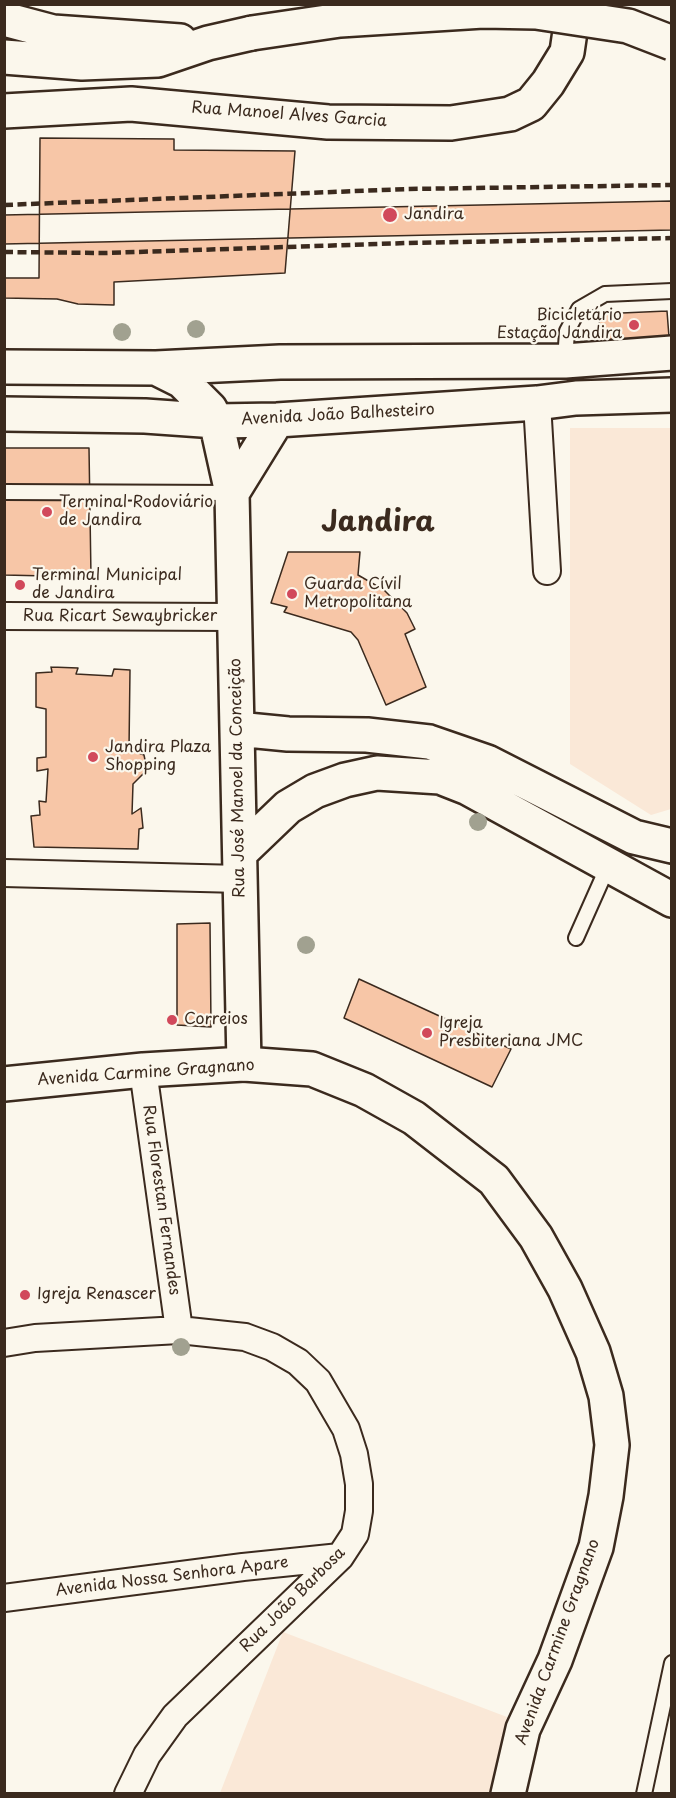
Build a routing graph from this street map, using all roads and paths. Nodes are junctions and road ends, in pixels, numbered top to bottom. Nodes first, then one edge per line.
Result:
1 (574, 4) edge
2 (4, 19) edge
3 (208, 43) junction
4 (672, 43) edge
5 (4, 57) edge
6 (4, 111) edge
7 (672, 291) edge
8 (672, 352) edge
9 (566, 361) junction
10 (4, 367) edge
11 (156, 368) junction
12 (672, 395) edge
13 (537, 403) junction
14 (4, 414) edge
15 (277, 420) junction
16 (216, 421) junction
17 (4, 492) edge
18 (232, 493) junction
19 (548, 571) dead end
20 (4, 616) edge
21 (235, 617) junction
22 (237, 729) junction
23 (672, 846) edge
24 (240, 866) junction
25 (608, 867) junction
26 (4, 873) edge
27 (672, 900) edge
28 (576, 938) dead end
29 (244, 1064) junction
30 (143, 1070) junction
31 (4, 1084) edge
32 (179, 1330) junction
33 (4, 1343) edge
34 (340, 1557) junction
35 (4, 1598) edge
36 (672, 1663) edge
37 (128, 1794) edge
38 (508, 1794) edge
39 (644, 1794) edge

1 - 6 main road, Rua Manoel Alves Garcia
2 - 3 main road
3 - 4 main road, bridge
3 - 5 main road
7 - 9 lane
8 - 9 main road
9 - 11 main road
10 - 11 main road
11 - 16 main road
12 - 13 main road, Avenida João Balhesteiro
13 - 15 main road, Avenida João Balhesteiro
13 - 19 street
14 - 16 main road, Avenida João Balhesteiro
15 - 16 main road, Avenida João Balhesteiro
15 - 18 main road
16 - 18 main road, Rua José Manoel da Conceição
17 - 18 lane
18 - 21 main road, Rua José Manoel da Conceição
20 - 21 street, Rua Ricart Sewaybricker
21 - 22 main road, Rua José Manoel da Conceição
22 - 23 main road
22 - 24 main road, Rua José Manoel da Conceição
24 - 25 main road
24 - 26 street
24 - 29 main road, Rua José Manoel da Conceição
25 - 27 main road
25 - 28 lane
29 - 30 main road, Avenida Carmine Gragnano
29 - 38 main road, Avenida Carmine Gragnano
30 - 31 main road, Avenida Carmine Gragnano
30 - 32 street, Rua Florestan Fernandes
32 - 33 street, Rua João Barbosa
32 - 34 street, Rua João Barbosa
34 - 35 street, Avenida Nossa Senhora Apare
34 - 37 street, Rua João Barbosa
36 - 39 lane

